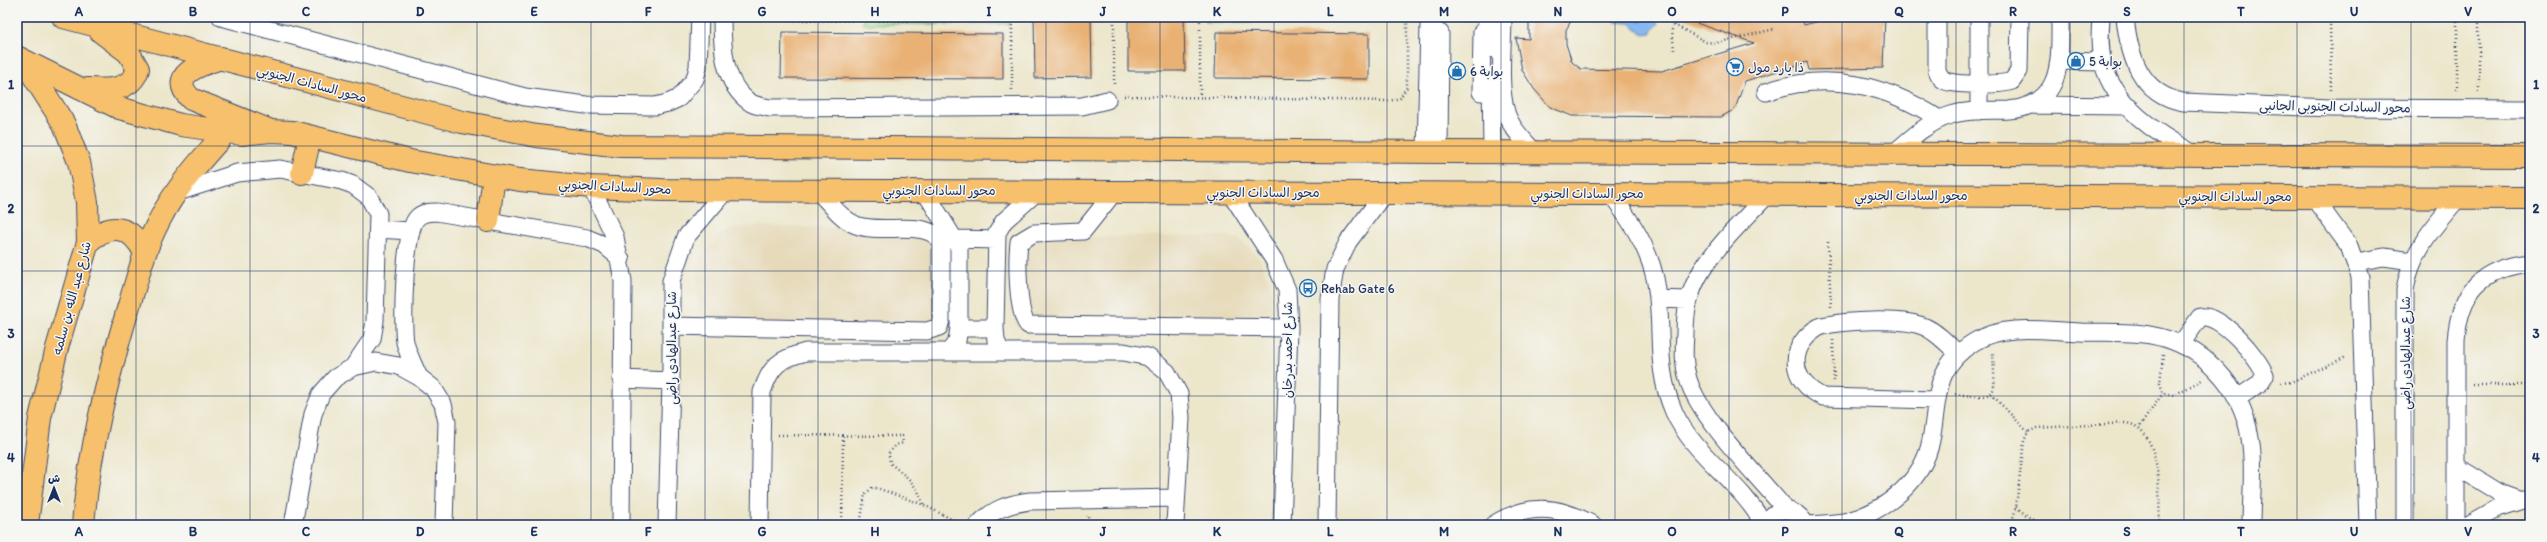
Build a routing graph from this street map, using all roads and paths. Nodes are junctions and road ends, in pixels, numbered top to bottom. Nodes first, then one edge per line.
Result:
1 (63, 17) edge
2 (221, 17) edge
3 (700, 17) edge
4 (722, 17) edge
5 (772, 17) edge
6 (852, 17) edge
7 (884, 17) edge
8 (983, 17) edge
9 (1012, 17) edge
10 (1114, 17) edge
11 (1200, 17) edge
12 (1406, 17) edge
13 (1439, 17) edge
14 (1483, 17) edge
15 (1503, 17) edge
16 (1660, 17) edge
17 (1675, 17) edge
18 (1937, 17) edge
19 (1979, 17) edge
20 (2020, 17) edge
21 (2060, 17) edge
22 (2101, 17) edge
23 (2125, 17) edge
24 (2330, 17) edge
25 (2457, 17) edge
26 (2479, 17) edge
27 (248, 21) edge
28 (852, 21) junction
29 (882, 21) junction
30 (984, 21) junction
31 (1012, 21) junction
32 (88, 24) junction
33 (1672, 24) junction
34 (1775, 29) dead end
35 (1674, 50) dead end
36 (221, 58) junction
37 (20, 59) edge
38 (2060, 61) junction
39 (2102, 62) junction
40 (1979, 83) junction
41 (84, 89) junction
42 (1766, 92) dead end
43 (1114, 94) junction
44 (1200, 97) junction
45 (1012, 105) junction
46 (2030, 105) junction
47 (2129, 106) junction
48 (2331, 108) junction
49 (2457, 108) junction
50 (2479, 108) junction
51 (2530, 109) edge
52 (1979, 111) junction
53 (1939, 119) junction
54 (271, 131) junction
55 (226, 132) junction
56 (310, 137) junction
57 (1432, 152) junction
58 (1487, 152) junction
59 (1534, 152) junction
60 (1893, 154) junction
61 (2194, 154) junction
62 (2530, 156) edge
63 (302, 173) junction
64 (494, 176) junction
65 (591, 187) junction
66 (727, 189) junction
67 (817, 190) junction
68 (924, 190) junction
69 (1038, 191) junction
70 (1115, 191) junction
71 (1230, 192) junction
72 (1385, 192) junction
73 (175, 193) junction
74 (1609, 193) junction
75 (1768, 194) junction
76 (2313, 197) junction
77 (2459, 198) junction
78 (2530, 198) edge
79 (488, 221) junction
80 (378, 229) junction
81 (410, 231) junction
82 (957, 239) junction
83 (996, 240) junction
84 (88, 242) junction
85 (145, 252) junction
86 (621, 259) junction
87 (2412, 261) junction
88 (2356, 262) junction
89 (2530, 264) edge
90 (1658, 299) junction
91 (1687, 300) junction
92 (671, 326) junction
93 (959, 328) junction
94 (995, 328) junction
95 (1289, 328) junction
96 (1993, 333) junction
97 (2173, 341) junction
98 (1660, 343) junction
99 (1684, 344) junction
100 (1001, 351) junction
101 (949, 352) junction
102 (1958, 354) junction
103 (2346, 357) dead end
104 (353, 367) junction
105 (2218, 371) junction
106 (419, 377) junction
107 (621, 379) junction
108 (671, 381) junction
109 (2260, 383) junction
110 (2530, 385) edge
111 (2456, 386) junction
112 (2163, 393) junction
113 (1991, 394) junction
114 (1936, 396) junction
115 (2238, 398) junction
116 (2140, 426) junction
117 (2028, 432) junction
118 (761, 435) junction
119 (843, 435) junction
120 (2456, 466) junction
121 (1176, 498) junction
122 (2525, 500) edge
123 (924, 505) junction
124 (2016, 507) junction
125 (1786, 510) junction
126 (1514, 520) edge
127 (27, 525) edge
128 (83, 525) edge
129 (293, 525) edge
130 (444, 525) edge
131 (621, 525) edge
132 (668, 525) edge
133 (760, 525) edge
134 (842, 525) edge
135 (860, 525) edge
136 (964, 525) edge
137 (978, 525) edge
138 (1175, 525) edge
139 (1282, 525) edge
140 (1327, 525) edge
141 (1493, 525) edge
142 (1593, 525) edge
143 (1764, 525) edge
144 (1806, 525) edge
145 (2011, 525) edge
146 (2039, 525) edge
147 (2159, 525) edge
148 (2251, 525) edge
149 (2368, 525) edge
150 (2405, 525) edge
151 (2456, 525) edge
152 (2468, 525) edge

1 - 32 main road, محور السادات الجنوبي
2 - 27 street
3 - 27 street
4 - 45 street
5 - 28 path
6 - 28 path
7 - 29 path
8 - 30 path
9 - 31 path
10 - 43 path
11 - 44 path
12 - 44 path
13 - 57 street
14 - 58 street
15 - 59 street
16 - 33 path
17 - 33 path
18 - 40 street
19 - 40 street
20 - 40 street
21 - 38 street
22 - 39 street
23 - 48 street, محور السادات الجنوبى الجانبى
24 - 48 path
25 - 49 path
26 - 50 path
28 - 29 path
29 - 30 path
30 - 31 path
31 - 45 path
32 - 36 main road, محور السادات الجنوبي
32 - 41 main road
33 - 34 path
33 - 35 path
36 - 54 main road
36 - 57 main road, محور السادات الجنوبي
37 - 41 main road, محور السادات الجنوبي
37 - 84 main road, شارع عبد الله بن سلمه
38 - 39 street
38 - 46 street
39 - 47 street
40 - 52 street
41 - 55 main road, محور السادات الجنوبي
42 - 53 street
43 - 44 path
43 - 45 street
46 - 47 street
46 - 52 street
47 - 61 street
48 - 49 street, محور السادات الجنوبى الجانبى
49 - 50 street, محور السادات الجنوبى الجانبى
50 - 51 street, محور السادات الجنوبى الجانبى
52 - 53 street
53 - 60 street
54 - 55 main road, محور السادات الجنوبي
54 - 56 main road, محور السادات الجنوبي
55 - 73 main road
56 - 63 main road
56 - 64 main road, محور السادات الجنوبي
57 - 58 main road, محور السادات الجنوبي
58 - 59 main road, محور السادات الجنوبي
59 - 60 main road, محور السادات الجنوبي
60 - 61 main road, محور السادات الجنوبي
61 - 62 main road, محور السادات الجنوبي
63 - 73 street
63 - 80 street
64 - 65 main road, محور السادات الجنوبي
64 - 79 main road
65 - 66 main road, محور السادات الجنوبي
65 - 86 street
66 - 67 main road, محور السادات الجنوبي
66 - 92 street, شارع عبدالهادى راضى
67 - 68 main road, محور السادات الجنوبي
67 - 92 street
68 - 69 main road, محور السادات الجنوبي
68 - 82 street
69 - 70 main road, محور السادات الجنوبي
69 - 83 street
70 - 71 main road, محور السادات الجنوبي
70 - 95 street
71 - 72 main road, محور السادات الجنوبي
71 - 95 street, شارع احمد بدرخان
72 - 74 main road, محور السادات الجنوبي
72 - 140 street
73 - 85 main road
74 - 75 main road, محور السادات الجنوبي
74 - 90 street
75 - 76 main road, محور السادات الجنوبي
75 - 91 street
76 - 77 main road, محور السادات الجنوبي
76 - 88 street
77 - 78 main road, محور السادات الجنوبي
77 - 87 street, شارع عبدالهادى راضى
79 - 81 street
79 - 86 street
80 - 81 street
80 - 104 street
81 - 106 street
82 - 83 street
82 - 93 street
83 - 94 street
84 - 85 main road
84 - 127 main road, شارع عبد الله بن سلمه
85 - 128 main road
86 - 107 street
87 - 88 street
87 - 150 street, شارع عبدالهادى راضى
88 - 149 street
89 - 111 street
90 - 91 street
90 - 98 street
91 - 99 street
92 - 108 street, شارع عبدالهادى راضى
93 - 94 street
93 - 101 street
94 - 100 street
95 - 139 street, شارع احمد بدرخان
96 - 97 street
96 - 102 street
96 - 113 path
97 - 105 street
97 - 109 street
97 - 112 path
98 - 99 street
98 - 143 street
99 - 125 street
100 - 101 street
100 - 121 street
101 - 118 street
102 - 114 street
102 - 114 street
103 - 109 path
104 - 106 street
104 - 129 street
105 - 112 path
105 - 115 street
106 - 130 street
107 - 108 street
107 - 131 street
108 - 132 street, شارع عبدالهادى راضى
109 - 115 street
110 - 111 path
111 - 120 street
112 - 116 path
113 - 114 path
113 - 117 path
114 - 144 street
115 - 148 street
116 - 117 path
116 - 147 path
117 - 124 path
118 - 119 path
118 - 133 street
119 - 123 path
119 - 134 path
120 - 122 street
120 - 151 street
121 - 137 street
121 - 138 street
122 - 152 street
123 - 135 path
123 - 136 path
124 - 145 path
124 - 146 path
125 - 143 street
125 - 144 street
126 - 141 street
126 - 142 street

